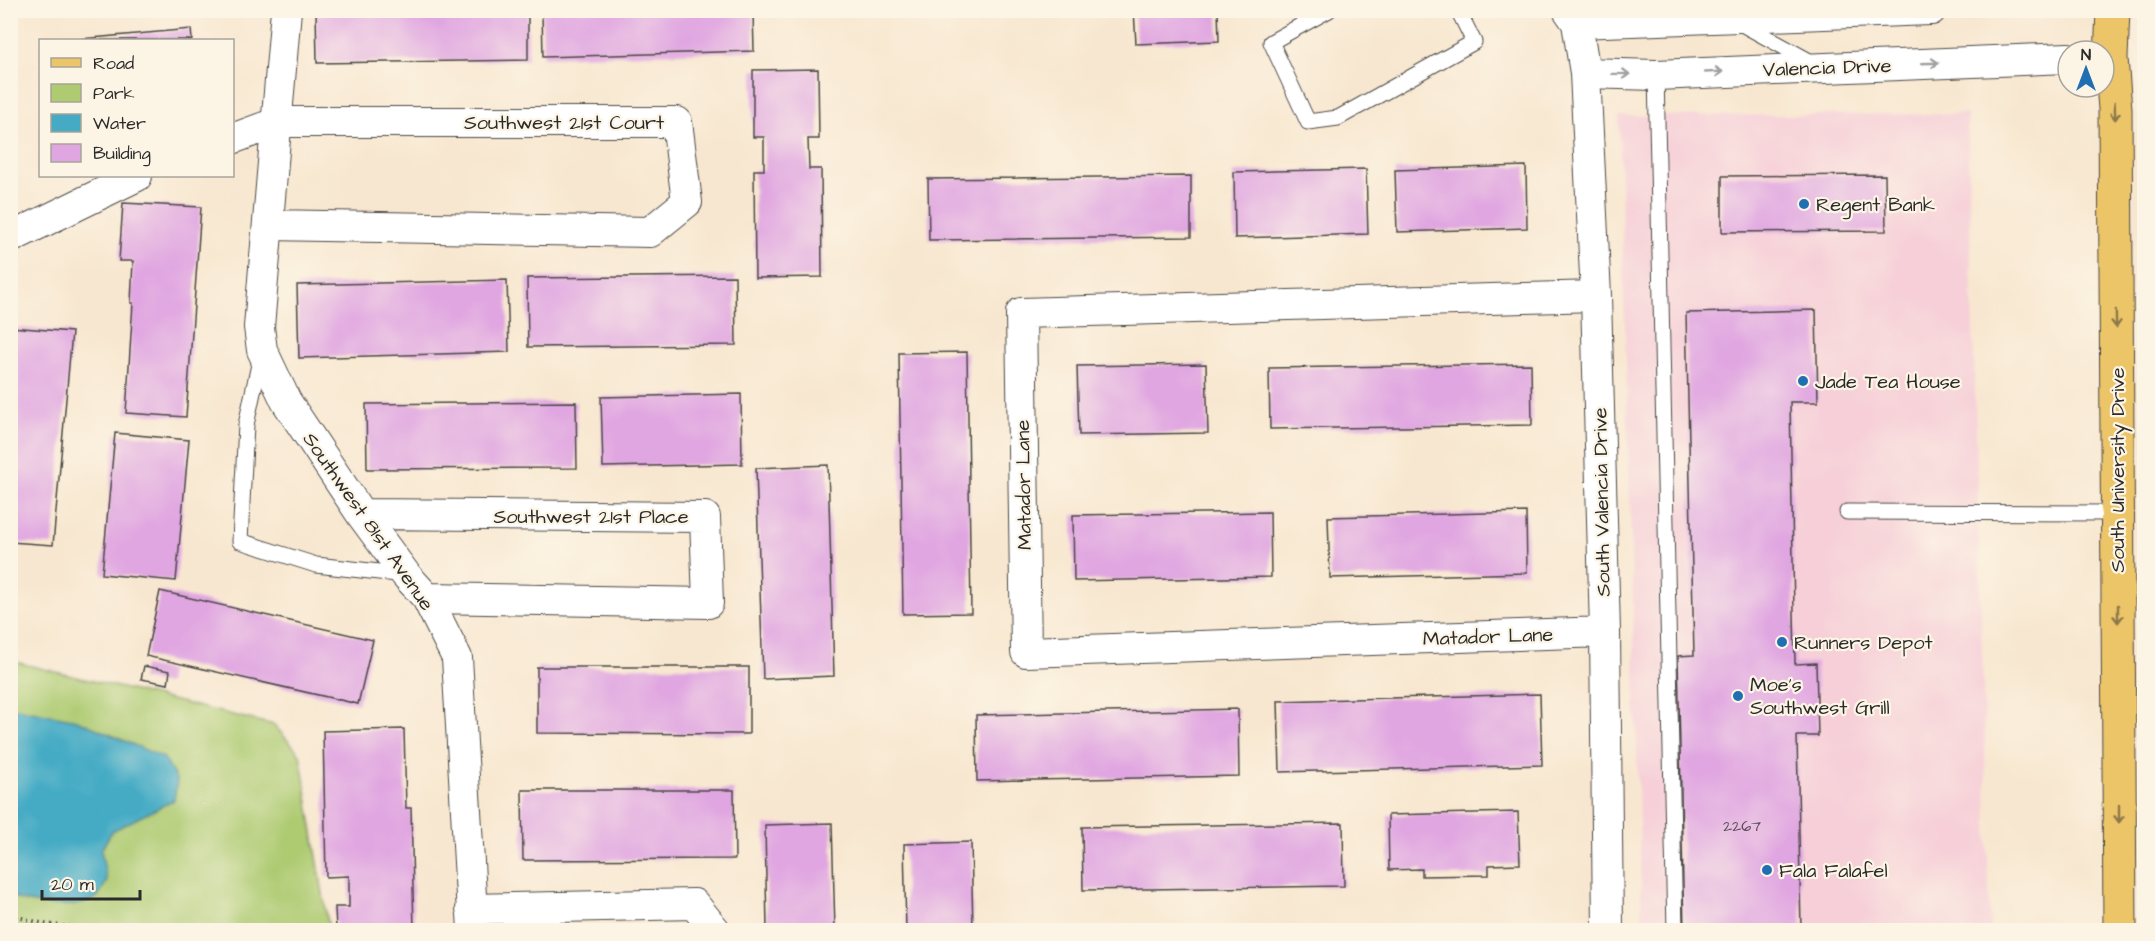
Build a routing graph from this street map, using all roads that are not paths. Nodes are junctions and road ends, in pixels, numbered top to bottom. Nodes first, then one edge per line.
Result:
1 (286, 10) edge
2 (1329, 10) edge
3 (1458, 10) edge
4 (1931, 10) edge
5 (2113, 10) edge
6 (1725, 14) edge
7 (1572, 17) edge
8 (2110, 39) edge
9 (2056, 58) edge
10 (1821, 68) junction
11 (1585, 73) junction
12 (1656, 75) junction
13 (2114, 99) edge
14 (278, 122) junction
15 (234, 138) edge
16 (135, 177) edge
17 (269, 225) junction
18 (10, 238) edge
19 (1596, 296) junction
20 (262, 350) junction
21 (1847, 512) dead end
22 (2118, 513) junction
23 (361, 514) junction
24 (406, 575) junction
25 (427, 598) junction
26 (1605, 632) junction
27 (472, 920) edge
28 (715, 930) edge
29 (1608, 930) edge
30 (1675, 930) edge
31 (2120, 930) edge

1 - 14 street, Southwest 81st Avenue
2 - 3 lane
4 - 6 street
5 - 8 main road, South University Drive
6 - 7 street
6 - 10 lane
7 - 11 street, South Valencia Drive
10 -> 9 street, Valencia Drive
12 -> 10 street, Valencia Drive
11 -> 12 street, Valencia Drive
11 - 19 street, South Valencia Drive
12 - 30 lane
13 -> 22 main road, South University Drive
14 - 15 street, Southwest 21st Court
14 - 17 street, Southwest 81st Avenue
14 - 17 street, Southwest 21st Court
16 - 18 street
17 - 20 street, Southwest 81st Avenue
19 - 26 street, South Valencia Drive
19 - 26 street, Matador Lane
20 - 23 street, Southwest 81st Avenue
20 - 24 lane
21 - 22 lane
22 -> 31 main road, South University Drive
23 - 24 street, Southwest 81st Avenue
23 - 25 street, Southwest 21st Place
24 - 25 street, Southwest 81st Avenue
25 - 27 street, Southwest 81st Avenue
26 - 29 street, South Valencia Drive
27 - 28 street

